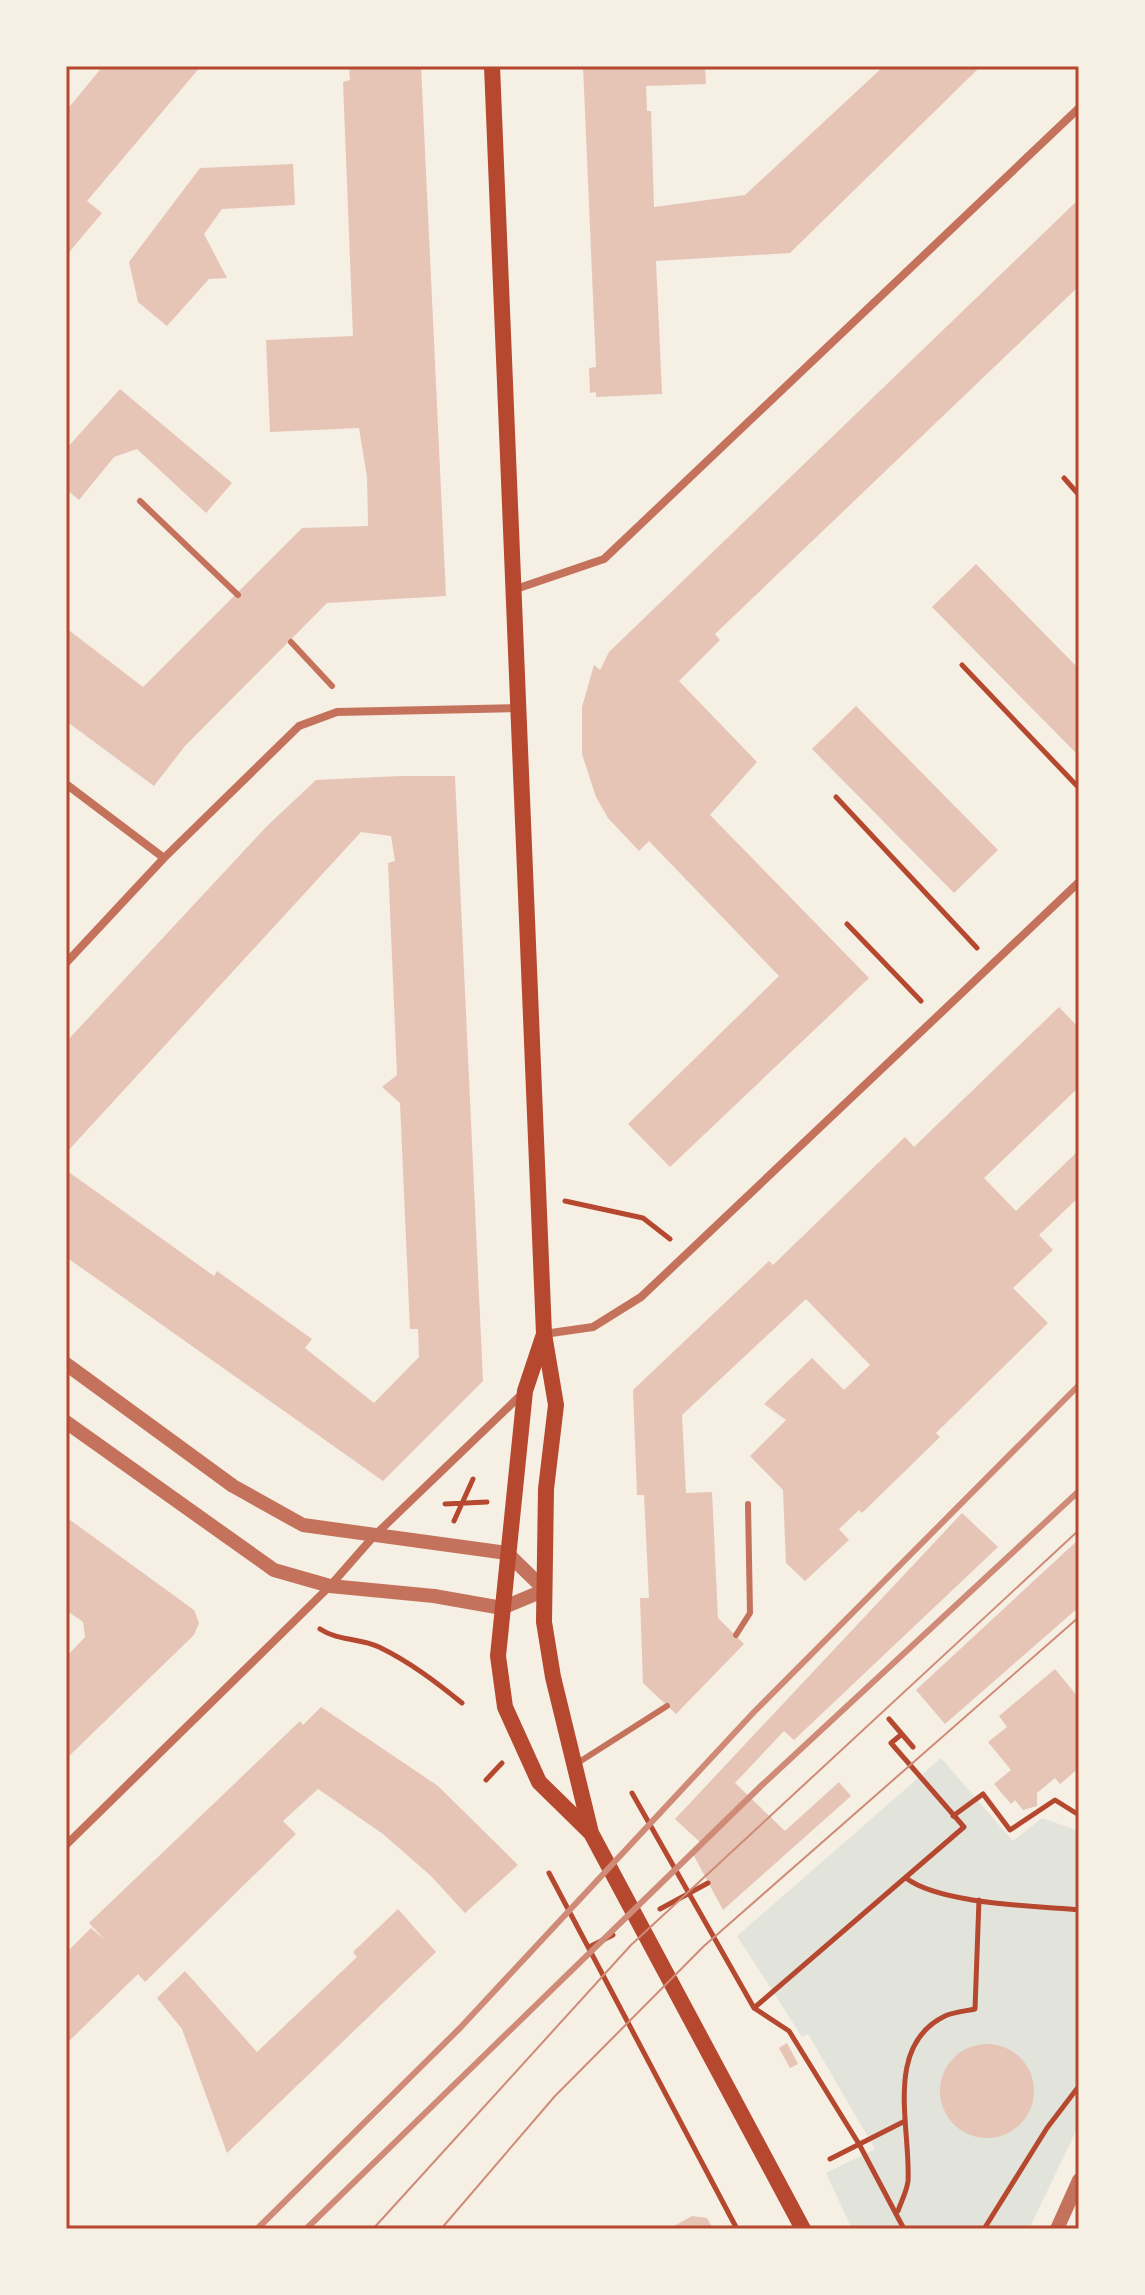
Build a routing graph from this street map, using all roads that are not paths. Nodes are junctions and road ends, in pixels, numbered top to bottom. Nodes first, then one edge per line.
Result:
1 (492, 66) edge
2 (1079, 108) edge
3 (140, 501) dead end
4 (513, 590) junction
5 (238, 595) dead end
6 (291, 642) dead end
7 (332, 686) dead end
8 (518, 708) junction
9 (66, 784) edge
10 (164, 858) junction
11 (1079, 882) edge
12 (66, 963) edge
13 (544, 1334) junction
14 (66, 1364) edge
15 (525, 1391) junction
16 (66, 1422) edge
17 (748, 1504) dead end
18 (373, 1537) junction
19 (507, 1553) junction
20 (330, 1586) junction
21 (545, 1590) junction
22 (502, 1608) junction
23 (736, 1635) dead end
24 (667, 1706) dead end
25 (576, 1764) junction
26 (591, 1833) junction
27 (66, 1845) edge
28 (1077, 2190) edge
29 (803, 2225) edge
30 (1057, 2229) edge

1 - 4 main road
2 - 4 street
3 - 5 lane
4 - 8 main road
6 - 7 lane
8 - 10 street
8 - 13 main road
9 - 10 street
10 - 12 street
11 - 13 street
13 - 15 main road
13 - 21 main road
14 - 18 street
15 - 18 street
15 - 19 main road
16 - 20 street
17 - 23 lane
18 - 19 street
18 - 20 street
19 - 21 street
19 - 22 main road
20 - 22 street
20 - 27 street
21 - 22 street
21 - 25 main road
22 - 26 main road
24 - 25 lane
25 - 26 main road
26 - 29 main road
28 - 30 street

